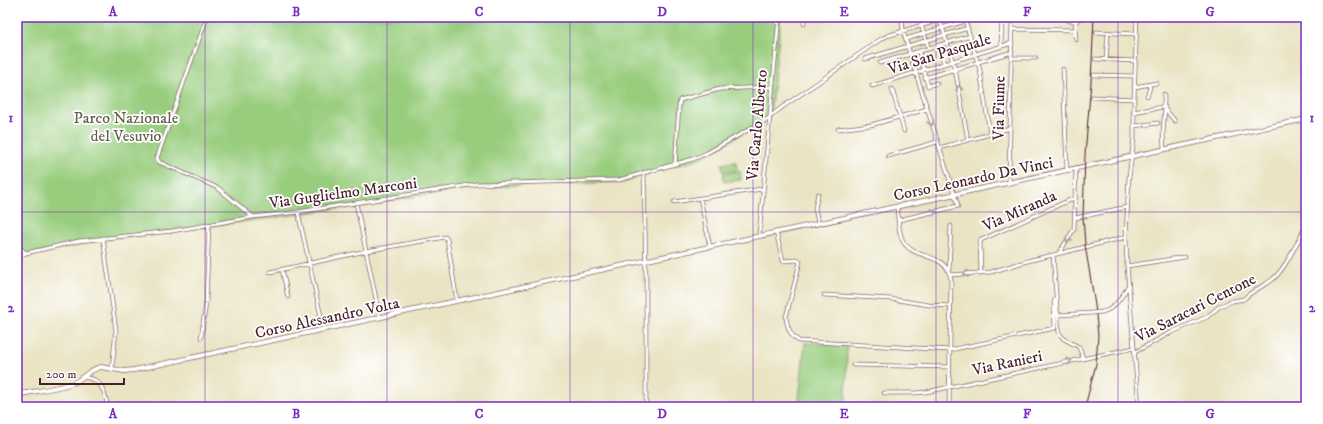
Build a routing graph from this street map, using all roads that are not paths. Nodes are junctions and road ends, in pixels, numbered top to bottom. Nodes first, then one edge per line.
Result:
1 (207, 17) edge
2 (779, 17) edge
3 (804, 17) edge
4 (902, 17) edge
5 (924, 17) edge
6 (949, 17) edge
7 (1002, 17) edge
8 (1012, 17) edge
9 (1082, 17) edge
10 (1137, 17) edge
11 (965, 19) edge
12 (940, 20) junction
13 (1069, 21) dead end
14 (1076, 22) dead end
15 (929, 23) junction
16 (804, 24) dead end
17 (921, 26) junction
18 (942, 28) junction
19 (968, 28) junction
20 (1012, 29) junction
21 (1075, 30) junction
22 (903, 31) junction
23 (1096, 32) dead end
24 (1108, 32) junction
25 (924, 33) junction
26 (1136, 34) junction
27 (944, 35) junction
28 (970, 36) junction
29 (906, 39) junction
30 (1076, 40) dead end
31 (926, 41) junction
32 (947, 43) junction
33 (1012, 43) junction
34 (908, 46) junction
35 (939, 46) junction
36 (1001, 46) junction
37 (928, 49) junction
38 (918, 52) junction
39 (1012, 52) junction
40 (910, 54) junction
41 (976, 54) junction
42 (1011, 58) junction
43 (1036, 58) dead end
44 (865, 59) dead end
45 (1095, 59) dead end
46 (1106, 60) junction
47 (952, 61) junction
48 (1135, 61) junction
49 (978, 62) junction
50 (880, 63) dead end
51 (944, 64) junction
52 (955, 69) junction
53 (1063, 69) dead end
54 (924, 70) junction
55 (916, 72) junction
56 (1094, 75) dead end
57 (1134, 76) junction
58 (925, 78) junction
59 (937, 83) dead end
60 (1157, 83) dead end
61 (872, 86) dead end
62 (1149, 86) junction
63 (772, 87) junction
64 (1134, 87) junction
65 (892, 89) dead end
66 (1164, 94) dead end
67 (1147, 96) dead end
68 (1092, 97) dead end
69 (1134, 98) junction
70 (1164, 107) junction
71 (927, 109) junction
72 (1133, 112) junction
73 (900, 116) junction
74 (769, 117) junction
75 (1306, 119) edge
76 (1175, 121) dead end
77 (1158, 123) dead end
78 (1134, 126) junction
79 (1010, 128) junction
80 (838, 129) dead end
81 (904, 131) dead end
82 (990, 134) junction
83 (968, 140) junction
84 (937, 142) junction
85 (939, 148) junction
86 (1164, 150) junction
87 (888, 156) dead end
88 (1132, 156) junction
89 (675, 164) junction
90 (1076, 168) junction
91 (1067, 170) junction
92 (644, 172) junction
93 (1008, 183) junction
94 (762, 189) junction
95 (818, 194) dead end
96 (953, 194) junction
97 (700, 198) junction
98 (1076, 198) junction
99 (674, 202) dead end
100 (356, 203) junction
101 (897, 206) junction
102 (1127, 207) junction
103 (298, 212) junction
104 (253, 217) junction
105 (1075, 218) junction
106 (899, 220) junction
107 (818, 223) junction
108 (210, 225) junction
109 (951, 226) dead end
110 (1306, 226) edge
111 (776, 232) junction
112 (759, 236) junction
113 (1126, 236) junction
114 (103, 238) junction
115 (17, 246) edge
116 (710, 247) junction
117 (366, 251) junction
118 (26, 253) junction
119 (1059, 253) junction
120 (1053, 255) junction
121 (1185, 257) dead end
122 (17, 258) edge
123 (645, 261) junction
124 (309, 263) junction
125 (1127, 266) junction
126 (282, 269) junction
127 (270, 272) dead end
128 (981, 272) junction
129 (950, 273) junction
130 (1128, 284) junction
131 (824, 295) dead end
132 (288, 297) dead end
133 (1056, 298) junction
134 (457, 301) junction
135 (951, 306) junction
136 (1058, 315) junction
137 (380, 318) junction
138 (324, 330) junction
139 (201, 338) dead end
140 (950, 350) junction
141 (1134, 350) junction
142 (1082, 358) junction
143 (853, 365) dead end
144 (949, 367) junction
145 (112, 369) junction
146 (83, 377) junction
147 (949, 387) junction
148 (884, 393) dead end
149 (17, 395) edge
150 (107, 407) edge
151 (646, 407) edge
152 (949, 407) edge
153 (1140, 407) edge

1 - 104 street
2 - 63 street, Via Carlo Alberto
3 - 16 street
4 - 22 street
5 - 15 street
6 - 12 street, Via Guglielmo Marconi
7 - 36 street
8 - 20 street, Via Fiume
9 - 13 street
10 - 26 street
11 - 18 street
11 - 19 street
12 - 15 street, Via Guglielmo Marconi
12 - 18 street
14 - 21 street
15 - 17 street, Via Guglielmo Marconi
17 - 22 street, Via Guglielmo Marconi
17 - 25 street
18 - 25 street
18 - 27 street
19 - 27 street
19 - 28 street
20 - 21 street
20 - 33 street, Via Fiume
21 - 30 street
22 - 29 street
22 - 74 street, Via Guglielmo Marconi
23 - 24 street
24 - 26 street
24 - 46 street
25 - 29 street
25 - 31 street
26 - 48 street
27 - 31 street
27 - 32 street
28 - 32 street
28 - 41 street
29 - 34 street
31 - 34 street
31 - 37 street
32 - 35 street
32 - 47 street
33 - 36 street, Via San Pasquale
33 - 39 street, Via Fiume
34 - 40 street
34 - 44 street
35 - 37 street
35 - 51 street
36 - 41 street, Via San Pasquale
37 - 38 street
38 - 40 street
38 - 54 street
39 - 42 street, Via Fiume
39 - 49 street
40 - 50 street
40 - 55 street
41 - 47 street, Via San Pasquale
41 - 49 street
42 - 43 street, Via Fiume
42 - 79 street, Via Fiume
45 - 46 street
46 - 48 street
47 - 51 street, Via San Pasquale
47 - 52 street
48 - 57 street
49 - 52 street
49 - 82 street
51 - 54 street, Via San Pasquale
52 - 58 street
83 -> 52 street
53 - 91 street
54 - 55 street, Via San Pasquale
54 - 58 street
55 - 61 street, Via San Pasquale
55 - 71 street
56 - 57 street
57 - 64 street
58 - 59 street
60 - 62 street
62 - 64 street
62 - 67 street
63 - 74 street, Via Carlo Alberto
63 - 89 street
64 - 69 street
65 - 73 street
66 - 70 street
68 - 69 street
69 - 72 street
70 - 72 street
70 - 76 street
70 - 86 street
71 - 73 street
71 -> 84 street
72 - 78 street
73 - 80 street
73 - 81 street
74 - 89 street, Via Guglielmo Marconi
74 - 94 street, Via Carlo Alberto
75 - 86 main road, Corso Leonardo Da Vinci
77 - 78 street
78 - 88 street
79 - 82 street
79 - 93 street, Via Fiume
82 - 83 street
83 - 85 street
84 - 85 street
84 - 87 street
85 - 96 street
86 - 88 main road, Corso Leonardo Da Vinci
88 - 90 main road, Corso Leonardo Da Vinci
88 - 102 street
89 - 92 street, Via Guglielmo Marconi
90 - 91 main road, Corso Leonardo Da Vinci
90 - 98 street
91 - 93 main road, Corso Leonardo Da Vinci
92 - 100 street, Via Guglielmo Marconi
92 - 123 street
93 - 96 main road, Corso Leonardo Da Vinci
94 - 97 street
94 - 112 street, Via Carlo Alberto
95 - 107 street
96 - 101 main road, Corso Leonardo Da Vinci
106 -> 96 street
97 - 99 street
97 - 116 street
98 - 105 street
98 - 128 street, Via Miranda
100 - 103 street, Via Guglielmo Marconi
100 - 117 street
101 - 106 street
101 - 107 main road, Corso Leonardo Da Vinci
102 - 105 street
102 - 113 street
103 - 104 street, Via Guglielmo Marconi
103 - 124 street
104 - 108 street, Via Guglielmo Marconi
105 -> 119 street
106 - 129 street
107 - 111 main road, Corso Leonardo Da Vinci
108 - 114 street, Via Guglielmo Marconi
108 - 139 street
109 - 129 street
110 - 141 street, Via Saracari Centone
111 - 112 main road, Corso Leonardo Da Vinci
111 - 140 street
112 - 116 main road, Corso Leonardo Da Vinci
113 - 119 street
113 - 125 street
114 - 118 street, Via Guglielmo Marconi
114 - 145 street
115 - 118 street
116 - 123 main road, Corso Leonardo Da Vinci
117 - 124 street
117 - 134 street
117 - 137 street
118 - 122 street, Via Guglielmo Marconi
119 - 120 street
120 - 128 street
120 - 133 street
121 - 125 street
123 - 134 main road, Corso Alessandro Volta
123 - 151 street
124 - 126 street
124 - 138 street
125 - 130 street
126 - 127 street
126 - 132 street
128 -> 129 street
129 - 135 street
130 - 136 street, bridge
130 - 141 street
131 - 135 street
133 - 136 street
133 - 140 street
134 - 137 main road, Corso Alessandro Volta
135 - 140 street
136 - 142 street
137 - 138 main road, Corso Alessandro Volta
138 - 145 main road, Corso Alessandro Volta
140 - 144 street
141 - 142 street, Via Ranieri
141 - 153 street
147 -> 142 street, Via Ranieri
143 - 144 street
144 - 147 street
145 - 146 main road, Corso Alessandro Volta
146 - 149 main road, Corso Alessandro Volta
146 - 150 street
147 - 148 street, Via Ranieri
147 - 152 street

